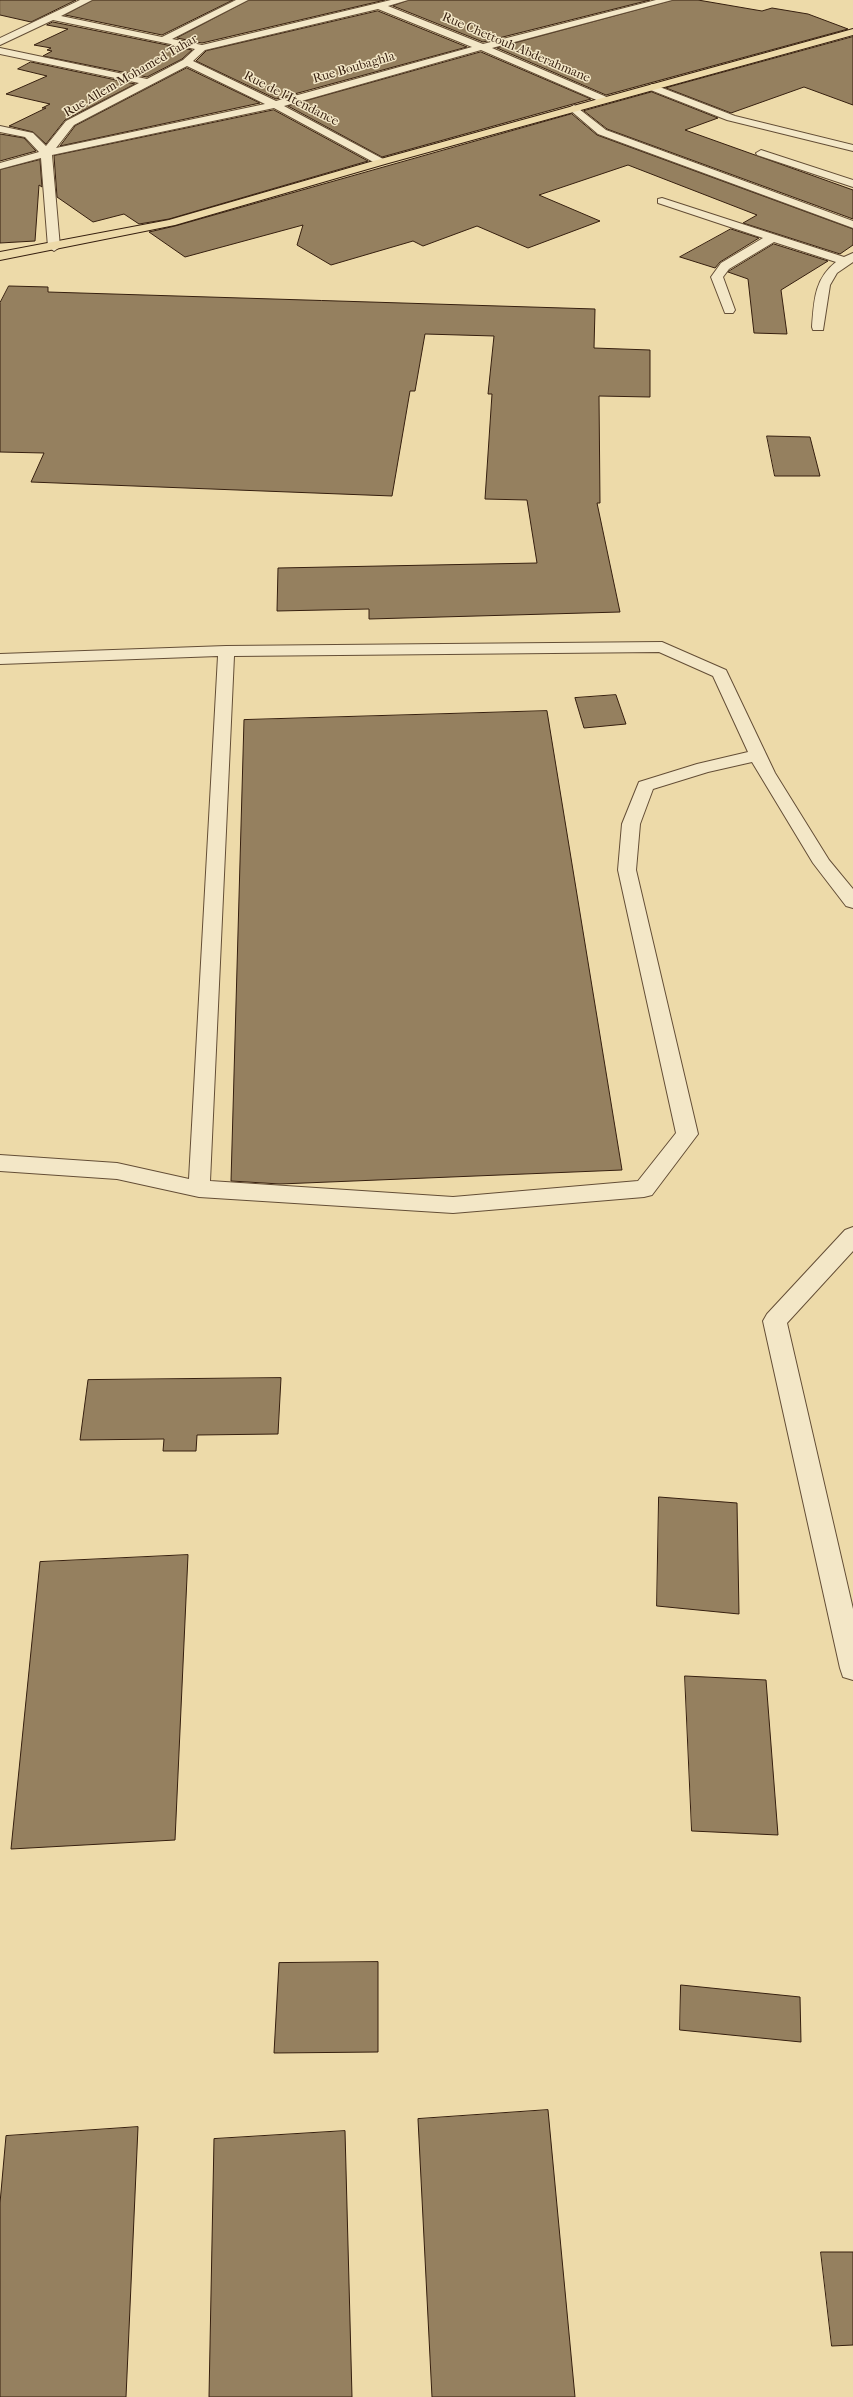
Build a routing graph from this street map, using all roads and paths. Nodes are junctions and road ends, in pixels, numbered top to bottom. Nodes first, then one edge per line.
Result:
1 (88, 0) edge
2 (243, 0) edge
3 (403, 0) edge
4 (667, 0) edge
5 (354, 1) dead end
6 (379, 6) junction
7 (51, 17) junction
8 (0, 28) edge
9 (20, 32) junction
10 (853, 32) edge
11 (163, 40) junction
12 (0, 42) edge
13 (482, 47) junction
14 (202, 48) junction
15 (0, 51) edge
16 (186, 62) junction
17 (148, 82) junction
18 (652, 87) junction
19 (605, 100) junction
20 (275, 104) junction
21 (574, 108) junction
22 (0, 129) edge
23 (840, 145) junction
24 (853, 145) edge
25 (853, 148) edge
26 (46, 153) junction
27 (761, 153) dead end
28 (381, 162) junction
29 (0, 166) edge
30 (853, 184) edge
31 (662, 201) dead end
32 (853, 225) edge
33 (773, 237) junction
34 (54, 247) junction
35 (0, 256) edge
36 (849, 259) edge
37 (729, 310) dead end
38 (818, 327) dead end
39 (226, 651) junction
40 (0, 659) edge
41 (758, 755) junction
42 (853, 902) edge
43 (0, 1163) edge
44 (199, 1190) junction
45 (853, 1236) edge
46 (853, 1668) edge

1 - 7 street
2 - 11 street
3 - 6 street, Rue Allem Mohamed Tahar
4 - 13 street, Rue Boubaghla
5 - 6 street, Rue Chettouh Abderahmane
6 - 13 street, Rue Chettouh Abderahmane
6 - 14 street, Rue Allem Mohamed Tahar
7 - 9 street
7 - 11 street
8 - 9 street
9 - 12 street
10 - 18 main road
11 - 14 street
13 - 19 street, Rue Chettouh Abderahmane
13 - 20 street, Rue Boubaghla
14 - 16 street, Rue Allem Mohamed Tahar
15 - 17 street
16 - 17 street, Rue Allem Mohamed Tahar
16 - 20 street, Rue de l'Itendance
17 - 26 street, Rue Allem Mohamed Tahar
18 - 19 main road
18 - 23 street
19 - 21 main road
20 - 26 street, Rue Boubaghla
20 - 28 street, Rue de l'Itendance
21 - 28 main road
21 - 32 street
22 - 26 street
23 - 24 street
23 - 25 street
26 - 29 street
26 - 34 street
27 - 30 street
28 - 34 main road
31 - 33 street
33 - 36 street
33 - 37 street
34 - 35 main road
36 - 38 street
39 - 40 street
39 - 41 street
39 - 44 street
41 - 42 street
41 - 44 street
43 - 44 street
45 - 46 street

